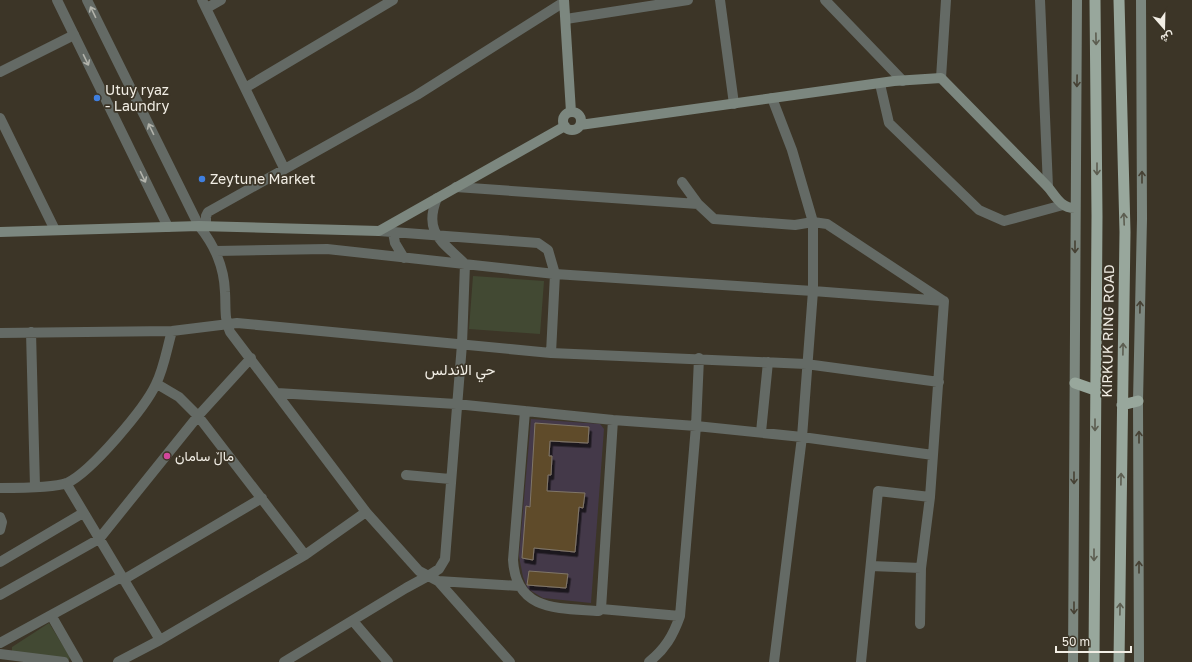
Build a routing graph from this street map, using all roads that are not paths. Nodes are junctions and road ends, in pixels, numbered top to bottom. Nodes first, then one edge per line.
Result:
1 (57, 0) edge
2 (87, 0) edge
3 (220, 0) edge
4 (393, 0) edge
5 (688, 0) edge
6 (720, 0) edge
7 (825, 0) edge
8 (946, 0) edge
9 (1040, 0) edge
10 (1077, 0) edge
11 (1095, 0) edge
12 (1119, 0) edge
13 (1141, 0) edge
14 (564, 1) edge
15 (204, 4) edge
16 (566, 19) junction
17 (74, 34) junction
18 (0, 72) edge
19 (941, 78) junction
20 (903, 81) junction
21 (880, 84) junction
22 (245, 88) junction
23 (772, 98) junction
24 (734, 104) junction
25 (571, 112) junction
26 (0, 118) edge
27 (580, 125) junction
28 (565, 126) junction
29 (284, 168) junction
30 (682, 182) dead end
31 (456, 187) junction
32 (1048, 187) junction
33 (437, 198) junction
34 (698, 204) junction
35 (1063, 205) junction
36 (1075, 208) junction
37 (813, 222) junction
38 (203, 226) junction
39 (168, 227) junction
40 (55, 230) junction
41 (379, 231) junction
42 (0, 232) edge
43 (393, 232) junction
44 (437, 236) junction
45 (216, 251) junction
46 (404, 258) junction
47 (465, 264) junction
48 (555, 274) junction
49 (813, 290) junction
50 (944, 301) junction
51 (226, 324) junction
52 (172, 331) junction
53 (31, 332) junction
54 (0, 333) edge
55 (462, 344) junction
56 (551, 353) junction
57 (251, 358) junction
58 (699, 358) junction
59 (768, 362) junction
60 (806, 364) junction
61 (939, 382) junction
62 (1075, 383) junction
63 (156, 384) junction
64 (1095, 390) junction
65 (277, 393) junction
66 (1138, 401) junction
67 (456, 404) junction
68 (1122, 405) junction
69 (525, 411) junction
70 (198, 416) junction
71 (612, 420) junction
72 (696, 426) junction
73 (762, 432) junction
74 (802, 436) junction
75 (933, 455) junction
76 (406, 474) dead end
77 (450, 479) junction
78 (66, 483) junction
79 (35, 487) junction
80 (0, 488) edge
81 (930, 497) junction
82 (262, 498) junction
83 (366, 512) junction
84 (83, 513) junction
85 (0, 517) edge
86 (0, 530) edge
87 (99, 539) junction
88 (305, 555) junction
89 (0, 562) edge
90 (871, 566) junction
91 (921, 568) junction
92 (428, 576) junction
93 (122, 579) junction
94 (438, 581) junction
95 (519, 586) junction
96 (0, 595) edge
97 (601, 609) junction
98 (51, 616) junction
99 (680, 616) junction
100 (353, 621) junction
101 (920, 624) dead end
102 (160, 640) junction
103 (0, 643) edge
104 (0, 654) edge
105 (64, 662) edge
106 (78, 662) edge
107 (118, 662) edge
108 (284, 662) edge
109 (388, 662) edge
110 (510, 662) edge
111 (649, 662) edge
112 (774, 662) edge
113 (861, 662) edge
114 (1073, 662) edge
115 (1094, 662) edge
116 (1119, 662) edge
117 (1138, 662) edge

1 - 17 street
38 -> 2 street
3 - 15 street
4 - 22 street
5 - 16 street
6 - 24 street
7 - 20 street
8 - 19 street
9 - 32 street
10 -> 36 main road
11 -> 64 highway, KIRKUK RING ROAD
68 -> 12 highway, KIRKUK RING ROAD
66 -> 13 main road
14 - 16 main road
14 - 29 street
15 - 22 street
16 - 25 main road
17 - 18 street
17 -> 39 street
19 - 20 main road
19 - 32 main road
20 - 21 main road
21 - 23 main road
21 - 35 street
22 - 29 street
23 - 24 main road
23 - 37 street
24 - 27 main road
25 - 27 main road
25 - 28 main road
26 - 40 street
27 - 28 main road
28 - 31 main road
29 - 38 street
30 - 34 street
31 - 33 main road
31 - 34 street
32 - 35 main road
33 - 41 main road
33 - 44 street
34 - 37 street
35 - 36 main road
36 -> 62 main road
37 - 49 street
37 - 50 street
38 - 39 main road
38 - 41 main road
38 - 45 street
39 - 40 main road
40 - 42 main road
41 - 43 street
43 - 44 street
43 - 46 street
44 - 47 street
44 - 48 street
45 - 46 street
45 - 51 street
46 - 47 street
47 - 48 street
47 - 55 street
48 - 49 street
48 - 56 street
49 - 50 street
49 - 60 street
50 - 61 street
51 - 52 street
51 - 55 street
51 - 57 street
52 - 53 street
52 - 63 street
53 - 54 street
53 - 79 street
55 - 56 street
55 - 67 street
56 - 58 street
57 - 65 street
57 - 70 street
58 - 59 street
58 - 72 street
59 - 60 street
59 - 73 street
60 - 61 street
60 - 74 street
61 - 75 street
62 - 64 highway
62 -> 114 main road
63 - 70 street
63 - 78 street
64 -> 115 highway, KIRKUK RING ROAD
65 - 67 street
65 - 83 street
66 - 68 highway
117 -> 66 main road
67 - 69 street
67 - 77 street
116 -> 68 highway, KIRKUK RING ROAD
69 - 71 street
69 - 95 street
70 - 82 street
70 - 87 street
71 - 72 street
71 - 97 street
72 - 73 street
72 - 99 street
73 - 74 street
74 - 75 street
74 - 112 street
75 - 81 street
76 - 77 street
77 - 92 street
78 - 79 street
78 - 84 street
79 - 80 street
81 - 90 street
81 - 91 street
82 - 88 street
82 - 93 street
83 - 88 street
83 - 92 street
84 - 87 street
84 - 89 street
85 - 86 street
87 - 93 street
87 - 96 street
88 - 102 street
90 - 91 street
90 - 113 street
91 - 101 street
92 - 94 street
92 - 100 street
93 - 98 street
93 - 102 street
94 - 95 street
94 - 110 street
95 - 97 street
97 - 99 street
98 - 103 street
98 - 106 street
99 - 111 street
100 - 108 street
100 - 109 street
102 - 107 street
104 - 105 street

